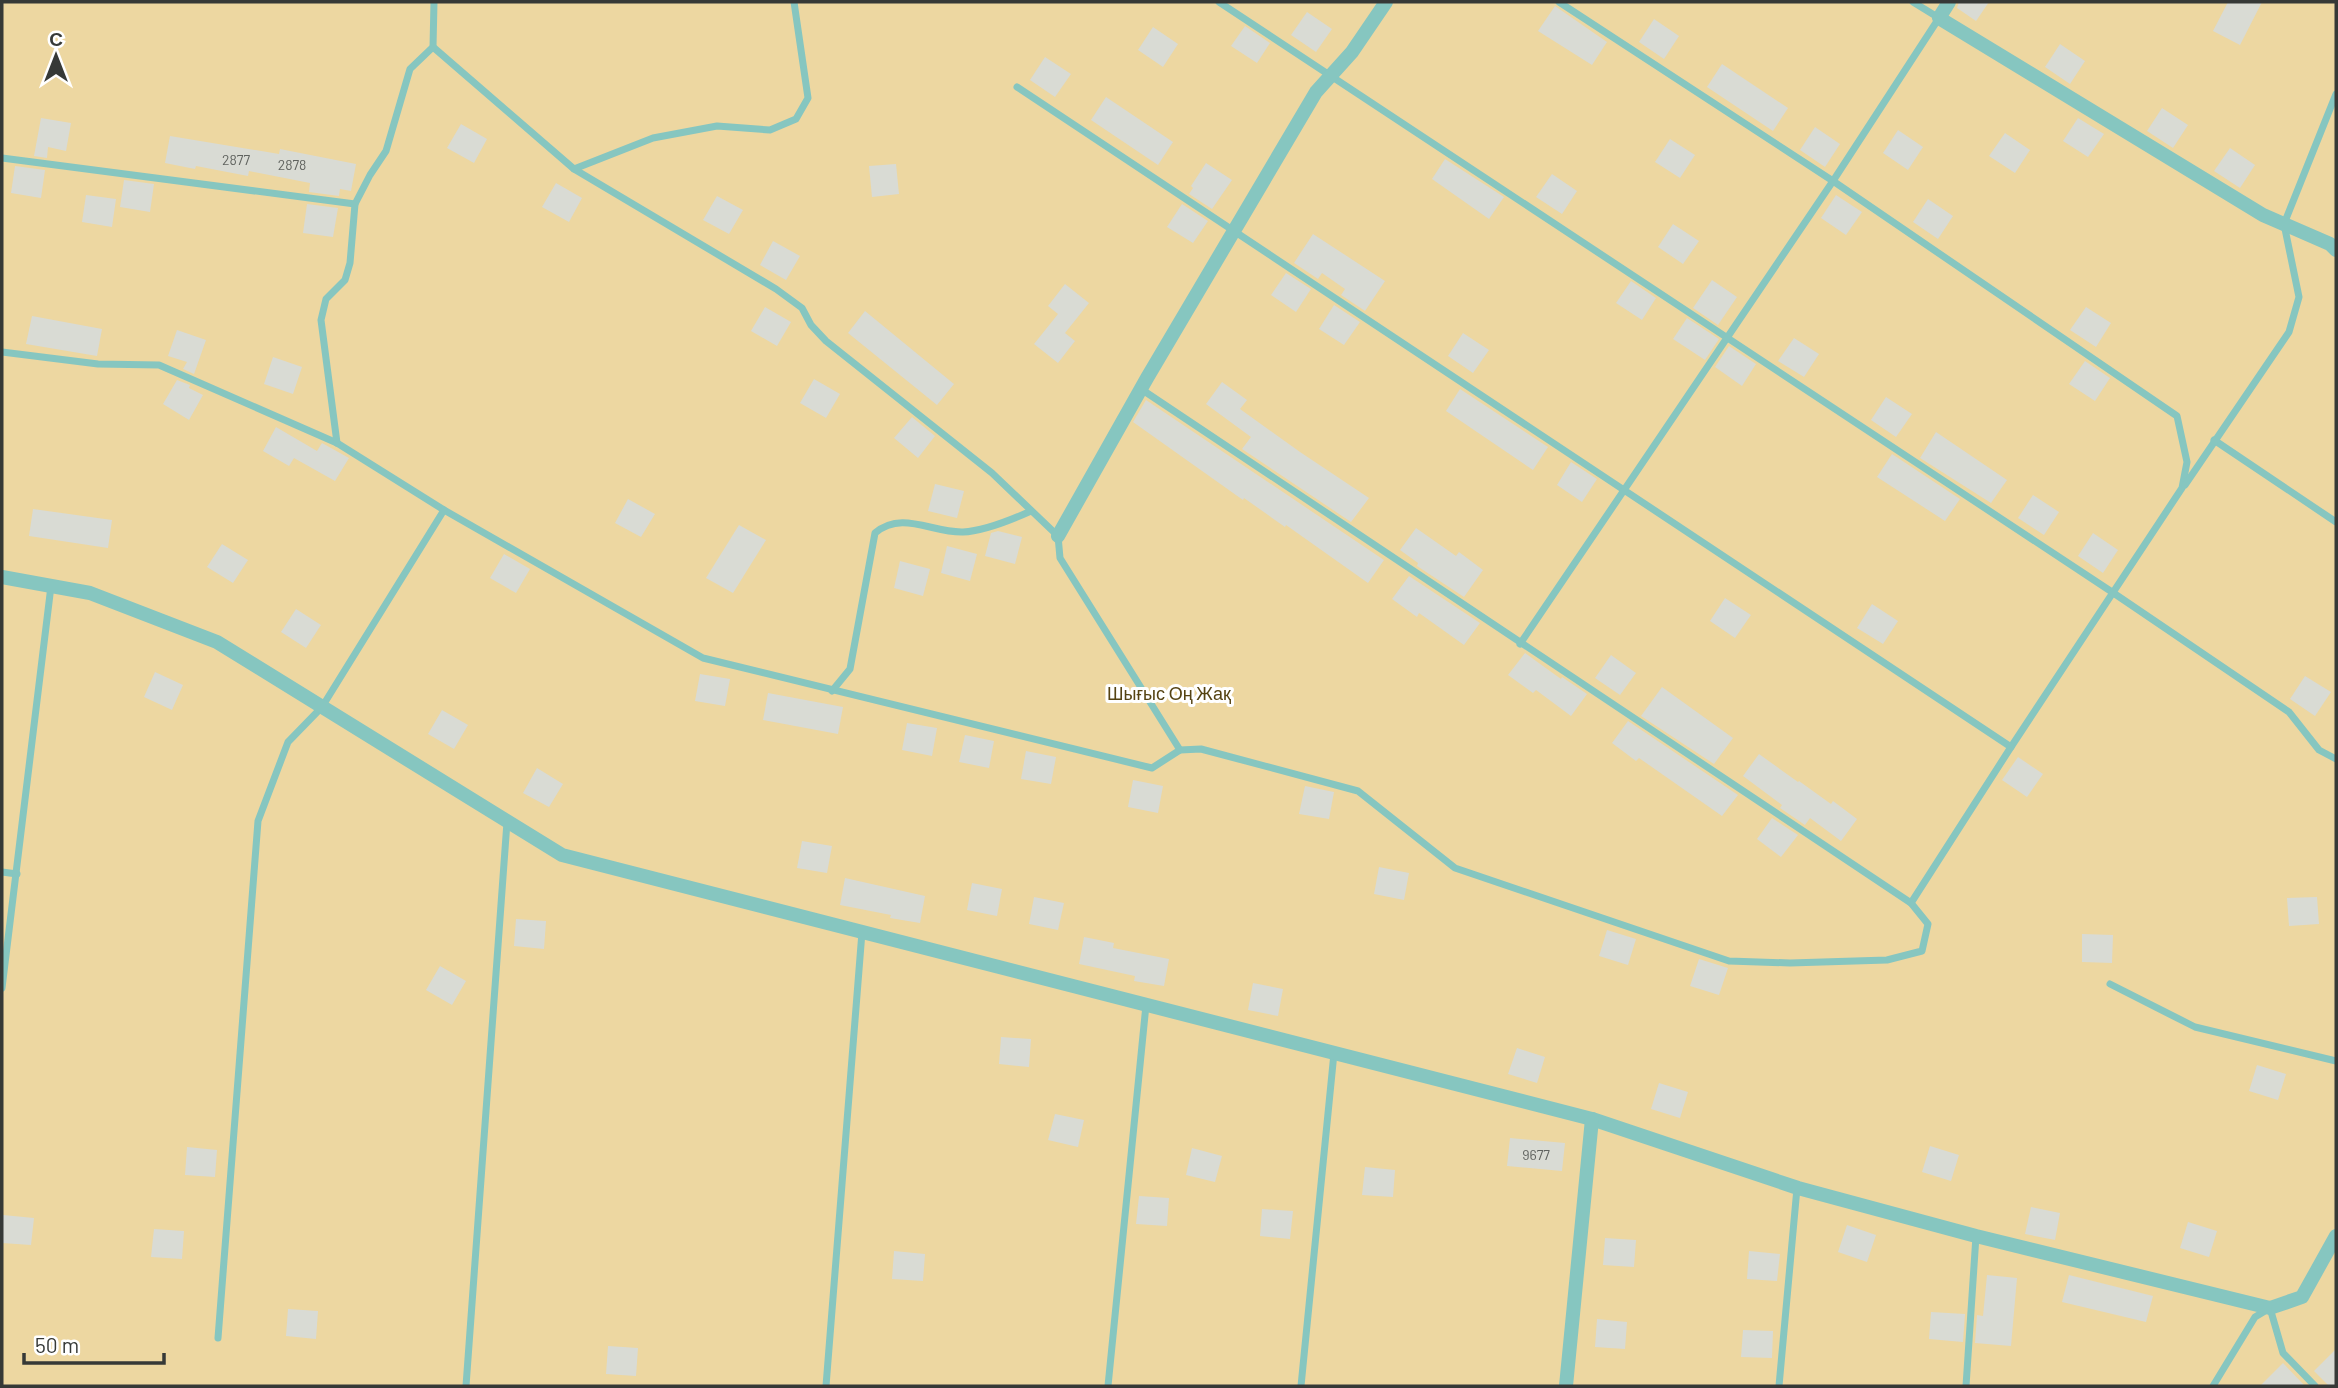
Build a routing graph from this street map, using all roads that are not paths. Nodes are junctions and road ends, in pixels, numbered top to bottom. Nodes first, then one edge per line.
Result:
1 (434, 2) edge
2 (794, 2) edge
3 (1219, 2) edge
4 (1386, 2) edge
5 (1559, 2) edge
6 (1913, 2) edge
7 (1949, 2) edge
8 (1939, 18) junction
9 (433, 47) junction
10 (1331, 76) junction
11 (1017, 88) dead end
12 (2336, 94) edge
13 (2, 158) edge
14 (574, 169) junction
15 (1833, 181) junction
16 (355, 204) junction
17 (2284, 224) junction
18 (1235, 233) junction
19 (2336, 250) edge
20 (1726, 337) junction
21 (2, 352) edge
22 (1140, 389) junction
23 (2214, 440) junction
24 (337, 443) junction
25 (2182, 488) junction
26 (1622, 491) junction
27 (444, 510) junction
28 (1031, 511) junction
29 (2336, 522) edge
30 (1058, 536) junction
31 (2, 577) edge
32 (51, 586) junction
33 (2112, 592) junction
34 (1520, 644) junction
35 (832, 691) junction
36 (322, 707) junction
37 (2011, 747) junction
38 (1180, 750) junction
39 (2336, 760) edge
40 (508, 821) junction
41 (2, 872) edge
42 (17, 874) junction
43 (1911, 903) junction
44 (862, 932) junction
45 (2110, 984) dead end
46 (2, 988) edge
47 (1146, 1004) junction
48 (1334, 1053) junction
49 (2336, 1061) edge
50 (1591, 1119) junction
51 (1798, 1188) junction
52 (1976, 1236) junction
53 (2336, 1236) edge
54 (2270, 1308) junction
55 (218, 1338) dead end
56 (466, 1386) edge
57 (826, 1386) edge
58 (1108, 1386) edge
59 (1301, 1386) edge
60 (1566, 1386) edge
61 (1779, 1386) edge
62 (1966, 1386) edge
63 (2213, 1386) edge
64 (2315, 1386) edge

1 - 9 lane
2 - 14 lane
3 - 10 lane
4 - 10 street
5 - 15 lane
6 - 8 lane
7 - 8 street
8 - 15 lane
8 - 17 street
9 - 14 lane
9 - 16 lane
10 - 18 street
10 - 20 lane
11 - 18 lane
12 - 17 lane
13 - 16 lane
14 - 28 lane
15 - 20 lane
15 - 25 lane
16 - 24 lane
17 - 19 street
17 - 23 lane
18 - 22 street
18 - 26 lane
20 - 26 lane
20 - 33 lane
21 - 24 lane
22 - 30 street
22 - 34 lane
23 - 25 lane
23 - 29 lane
24 - 27 lane
25 - 33 lane
26 - 34 lane
26 - 37 lane
27 - 35 lane
27 - 36 lane
28 - 30 lane
28 - 35 lane
30 - 38 lane
31 - 32 street
32 - 36 street
32 - 42 lane
33 - 37 lane
33 - 39 lane
34 - 43 lane
35 - 38 lane
36 - 40 street
36 - 55 lane
37 - 43 lane
38 - 43 lane
40 - 44 street
40 - 56 lane
41 - 42 lane
42 - 46 lane
44 - 47 street
44 - 57 lane
45 - 49 lane
47 - 48 street
47 - 58 lane
48 - 50 street
48 - 59 lane
50 - 51 street
50 - 60 street
51 - 52 street
51 - 61 lane
52 - 54 street
52 - 62 lane
53 - 54 street
54 - 63 lane
54 - 64 lane

